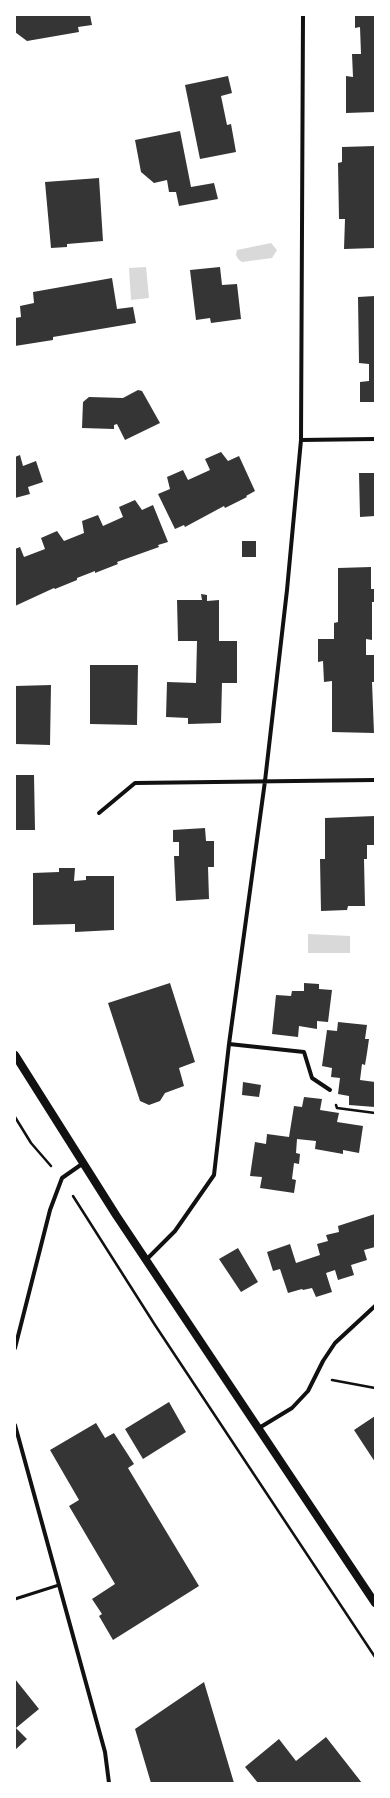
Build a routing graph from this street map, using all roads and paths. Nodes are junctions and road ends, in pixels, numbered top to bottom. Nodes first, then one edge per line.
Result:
1 (303, 15) edge
2 (375, 438) edge
3 (301, 440) junction
4 (375, 780) edge
5 (266, 781) junction
6 (99, 813) dead end
7 (229, 1044) junction
8 (15, 1055) edge
9 (330, 1090) joint
10 (375, 1113) edge
11 (15, 1117) edge
12 (82, 1164) junction
13 (62, 1178) junction
14 (145, 1260) junction
15 (375, 1306) edge
16 (15, 1348) edge
17 (316, 1377) junction
18 (375, 1388) edge
19 (15, 1425) edge
20 (259, 1428) junction
21 (59, 1585) junction
22 (15, 1599) edge
23 (375, 1603) edge
24 (375, 1657) edge
25 (109, 1783) edge

1 - 3 street
2 - 3 street
3 - 5 street
4 - 5 street
5 - 6 street
5 - 7 street
7 - 9 street
7 - 14 street
8 - 12 main road
9 - 10 path
11 - 13 path
12 - 13 street
12 - 14 main road
13 - 16 street
13 - 24 path
14 - 20 main road
15 - 17 street
17 - 18 path
17 - 20 street
19 - 21 street
20 - 23 main road
21 - 22 lane
21 - 25 street

